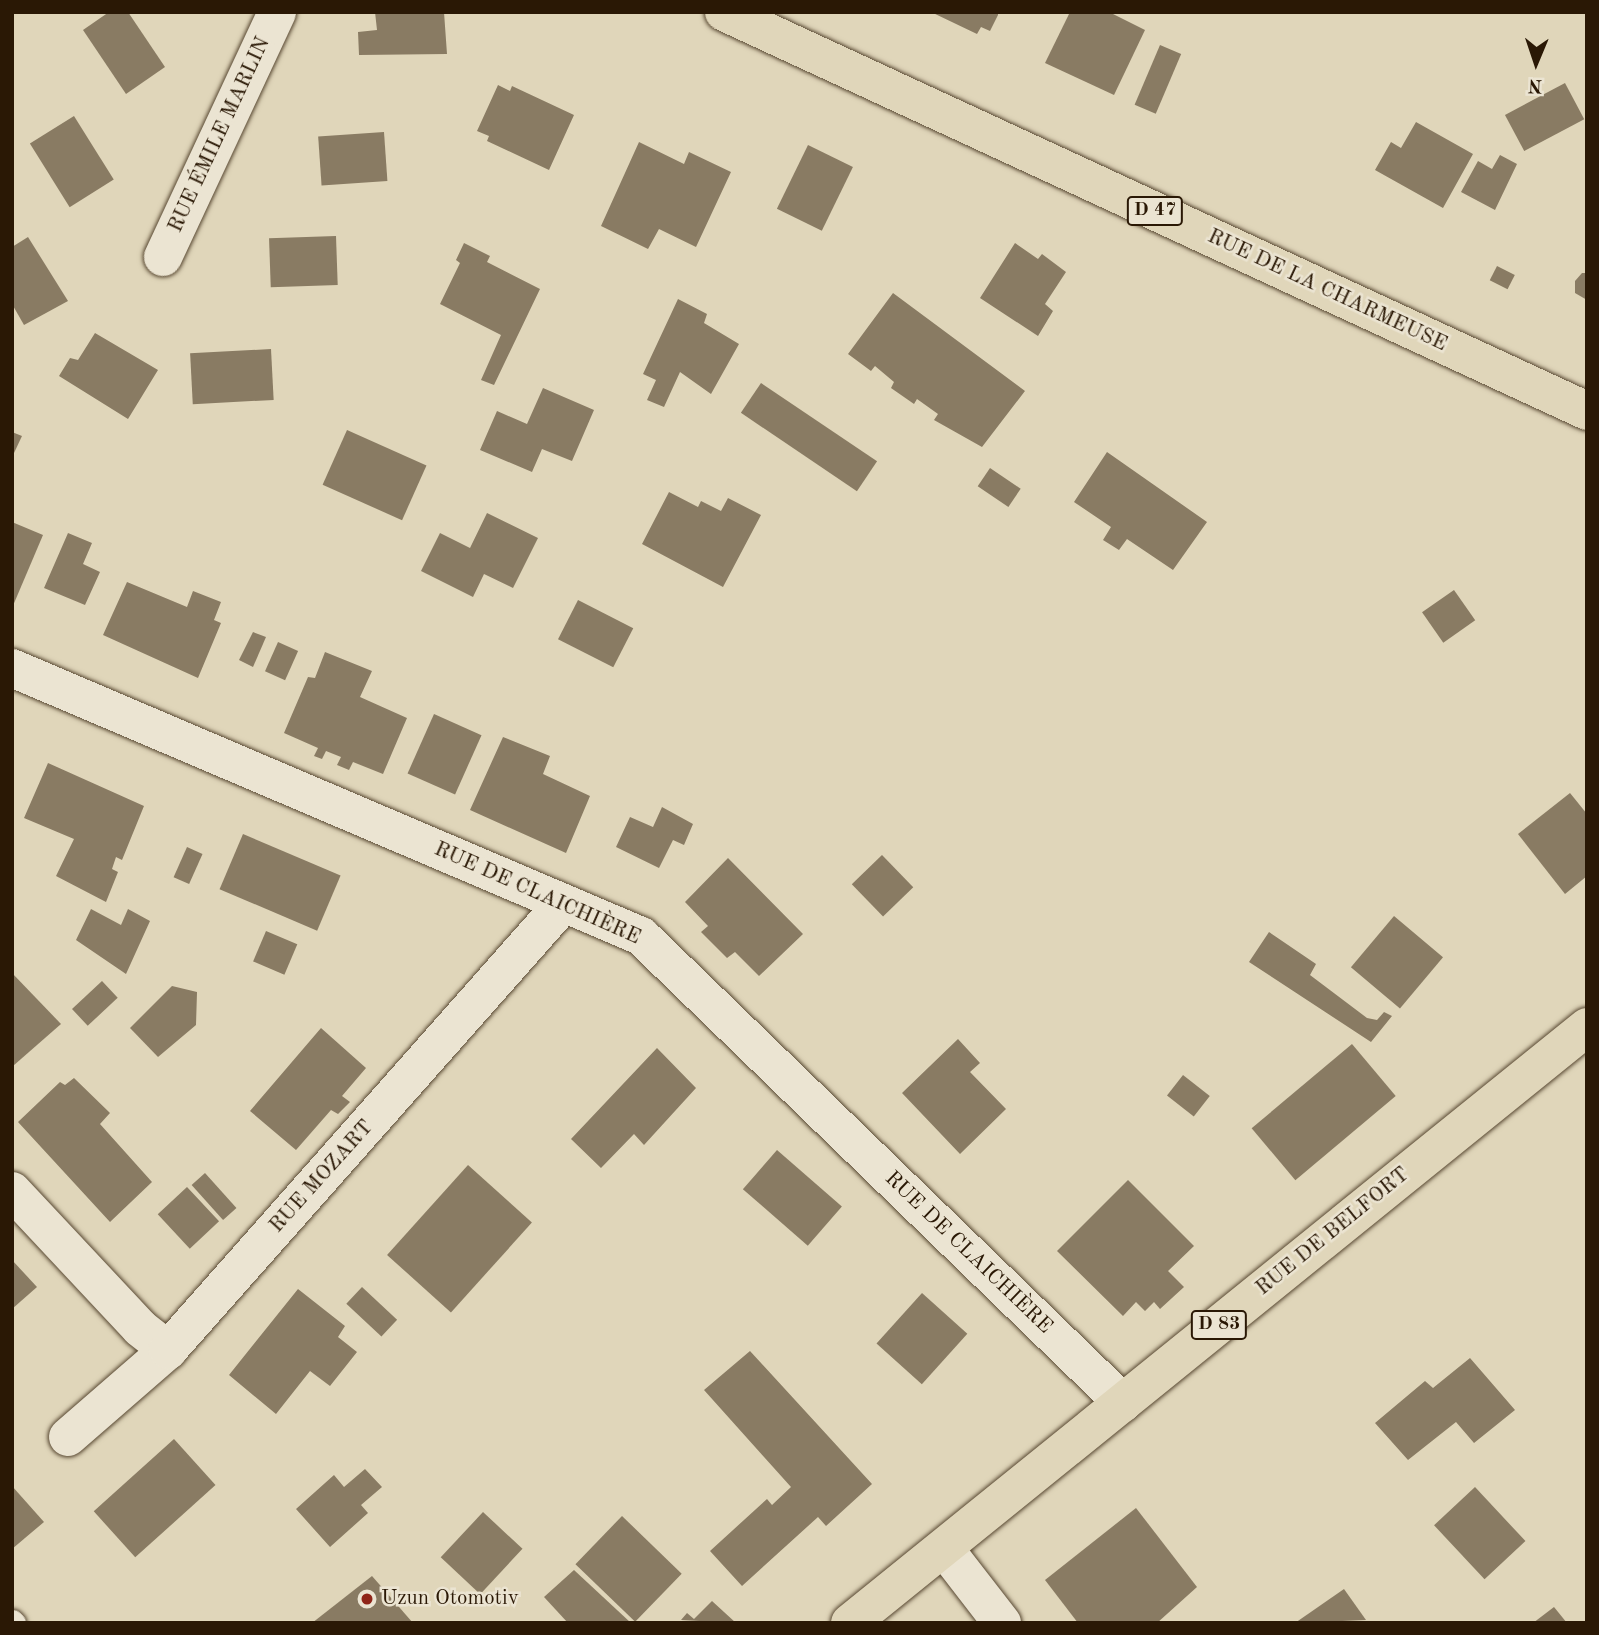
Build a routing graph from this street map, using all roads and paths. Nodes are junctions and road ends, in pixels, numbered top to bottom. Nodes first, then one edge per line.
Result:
1 (278, 12) edge
2 (724, 12) edge
3 (163, 257) dead end
4 (1587, 411) edge
5 (12, 668) edge
6 (564, 904) junction
7 (1587, 1027) edge
8 (12, 1191) edge
9 (167, 1350) junction
10 (1123, 1403) junction
11 (68, 1437) dead end
12 (944, 1548) junction
13 (850, 1623) edge
14 (1002, 1623) edge

1 - 3 street, RUE ÉMILE MARLIN
2 - 4 main road, RUE DE LA CHARMEUSE / D 47
5 - 6 street, RUE DE CLAICHIÈRE
6 - 9 street, RUE MOZART
6 - 10 street, RUE DE CLAICHIÈRE
7 - 10 main road, RUE DE BELFORT / D 83
8 - 9 street
9 - 11 street, RUE MOZART
10 - 12 main road, RUE DE BELFORT / D 83
12 - 13 main road, RUE DE BELFORT / D 83
12 - 14 street

